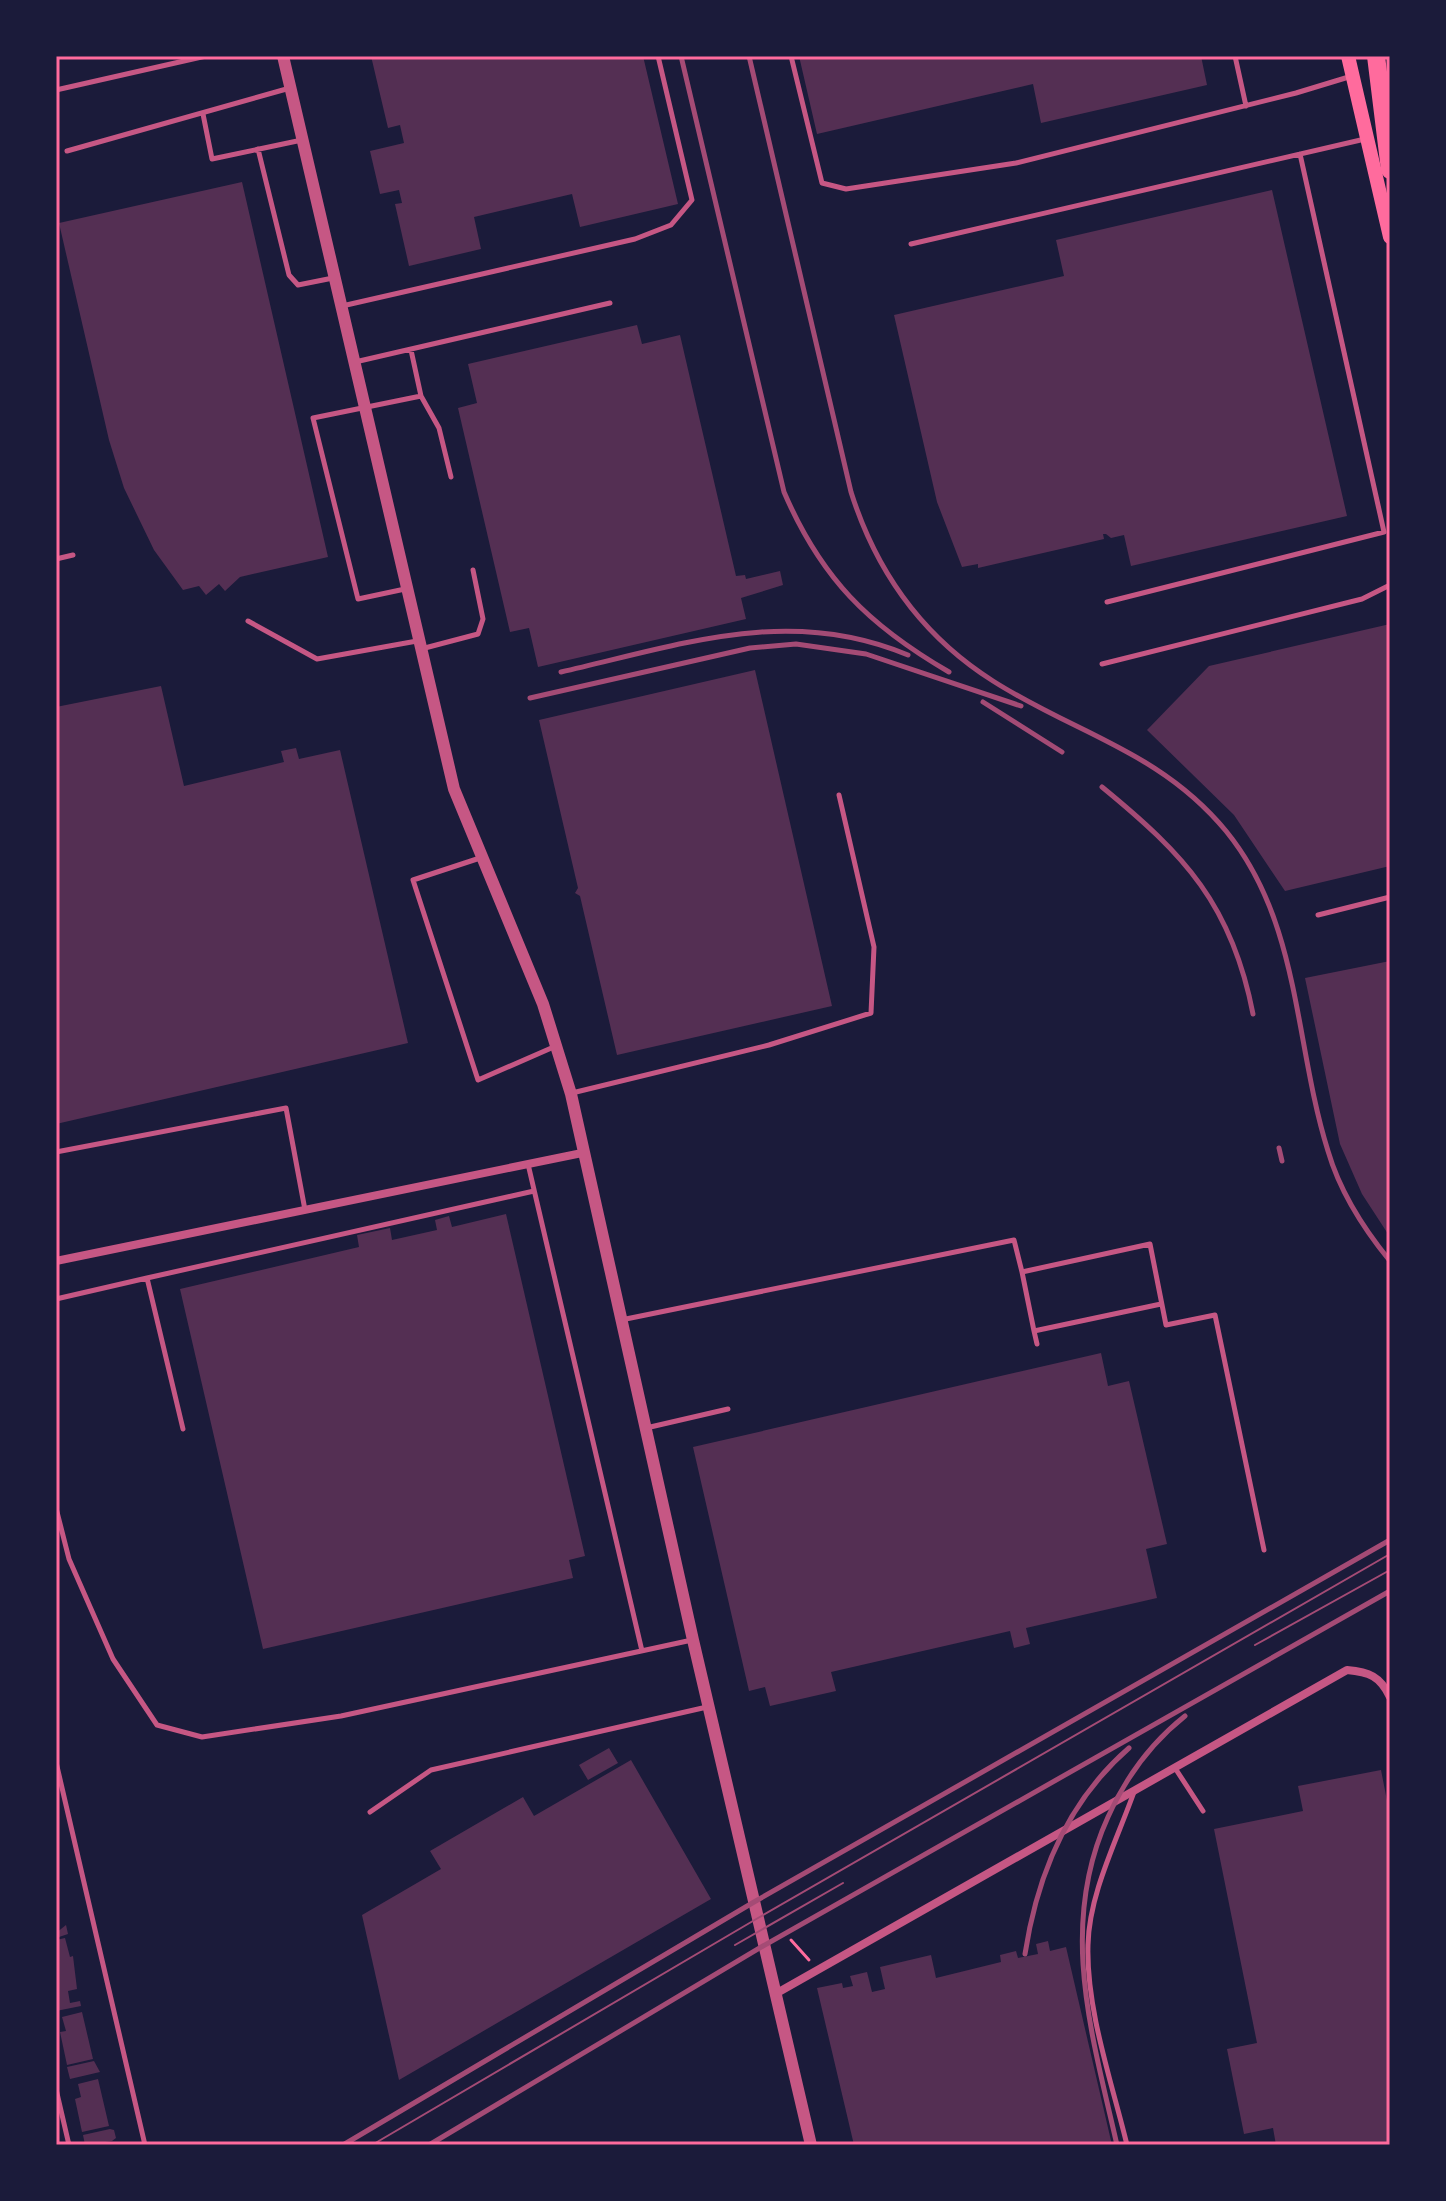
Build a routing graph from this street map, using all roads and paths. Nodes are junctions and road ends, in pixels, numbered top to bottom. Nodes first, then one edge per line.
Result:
1 (206, 56) edge
2 (283, 56) edge
3 (658, 56) edge
4 (791, 56) edge
5 (1235, 56) edge
6 (1348, 56) edge
7 (1376, 56) edge
8 (1352, 76) junction
9 (291, 88) junction
10 (56, 90) edge
11 (1246, 106) junction
12 (203, 114) junction
13 (303, 139) junction
14 (1366, 139) junction
15 (258, 149) junction
16 (67, 151) dead end
17 (1300, 154) junction
18 (1390, 170) edge
19 (1390, 237) edge
20 (911, 244) dead end
21 (335, 278) junction
22 (610, 303) dead end
23 (341, 307) junction
24 (411, 350) junction
25 (354, 363) junction
26 (421, 396) junction
27 (364, 407) junction
28 (451, 477) dead end
29 (1387, 531) edge
30 (73, 555) dead end
31 (56, 559) edge
32 (473, 570) dead end
33 (1390, 585) edge
34 (406, 589) junction
35 (1107, 602) dead end
36 (248, 621) dead end
37 (419, 645) junction
38 (1102, 664) dead end
39 (839, 795) dead end
40 (481, 858) junction
41 (1390, 897) edge
42 (1318, 915) dead end
43 (557, 1046) junction
44 (571, 1094) junction
45 (56, 1152) edge
46 (582, 1153) junction
47 (528, 1164) junction
48 (534, 1191) junction
49 (305, 1210) junction
50 (56, 1261) edge
51 (1022, 1272) junction
52 (147, 1278) junction
53 (56, 1299) edge
54 (1161, 1304) junction
55 (620, 1320) junction
56 (1034, 1331) junction
57 (1037, 1344) dead end
58 (728, 1409) dead end
59 (645, 1428) junction
60 (183, 1429) dead end
61 (56, 1508) edge
62 (1264, 1550) dead end
63 (693, 1640) junction
64 (642, 1651) junction
65 (1390, 1697) edge
66 (708, 1707) junction
67 (56, 1762) edge
68 (1175, 1768) junction
69 (1134, 1791) junction
70 (1203, 1811) dead end
71 (370, 1812) dead end
72 (791, 1940) dead end
73 (809, 1960) dead end
74 (777, 1993) junction
75 (56, 2089) edge
76 (69, 2145) edge
77 (145, 2145) edge
78 (811, 2145) edge
79 (1127, 2145) edge

1 - 10 lane
2 - 9 street
3 - 23 lane
4 - 11 lane
5 - 11 lane
6 - 8 main road
7 - 18 highway
8 - 11 lane
8 - 14 main road
9 - 12 lane
9 - 13 street
12 - 15 lane
12 - 16 lane
13 - 15 lane
13 - 21 street
14 - 17 lane
14 - 19 main road
15 - 21 lane
17 - 20 lane
17 - 29 lane
21 - 23 street
22 - 24 lane
23 - 25 street
24 - 25 lane
24 - 26 lane
25 - 27 street
26 - 27 lane
26 - 28 lane
27 - 34 street
27 - 34 lane
29 - 35 lane
30 - 31 lane
32 - 37 lane
33 - 38 lane
34 - 37 street
36 - 37 lane
37 - 40 street
39 - 44 lane
40 - 43 street
40 - 43 lane
41 - 42 lane
43 - 44 street
44 - 46 street
45 - 49 lane
46 - 47 street
46 - 55 street
47 - 48 lane
47 - 49 street
48 - 52 lane
48 - 64 lane
49 - 50 street
51 - 54 lane
51 - 55 lane
51 - 56 lane
52 - 53 lane
52 - 60 lane
54 - 56 lane
54 - 62 lane
55 - 59 street
56 - 57 lane
58 - 59 lane
59 - 63 street
61 - 64 lane
63 - 64 lane
63 - 66 street
65 - 68 street
66 - 71 lane
66 - 74 street
67 - 77 lane
68 - 69 street
68 - 70 lane
69 - 74 street
69 - 79 lane
72 - 73 path
74 - 78 street
75 - 76 lane

